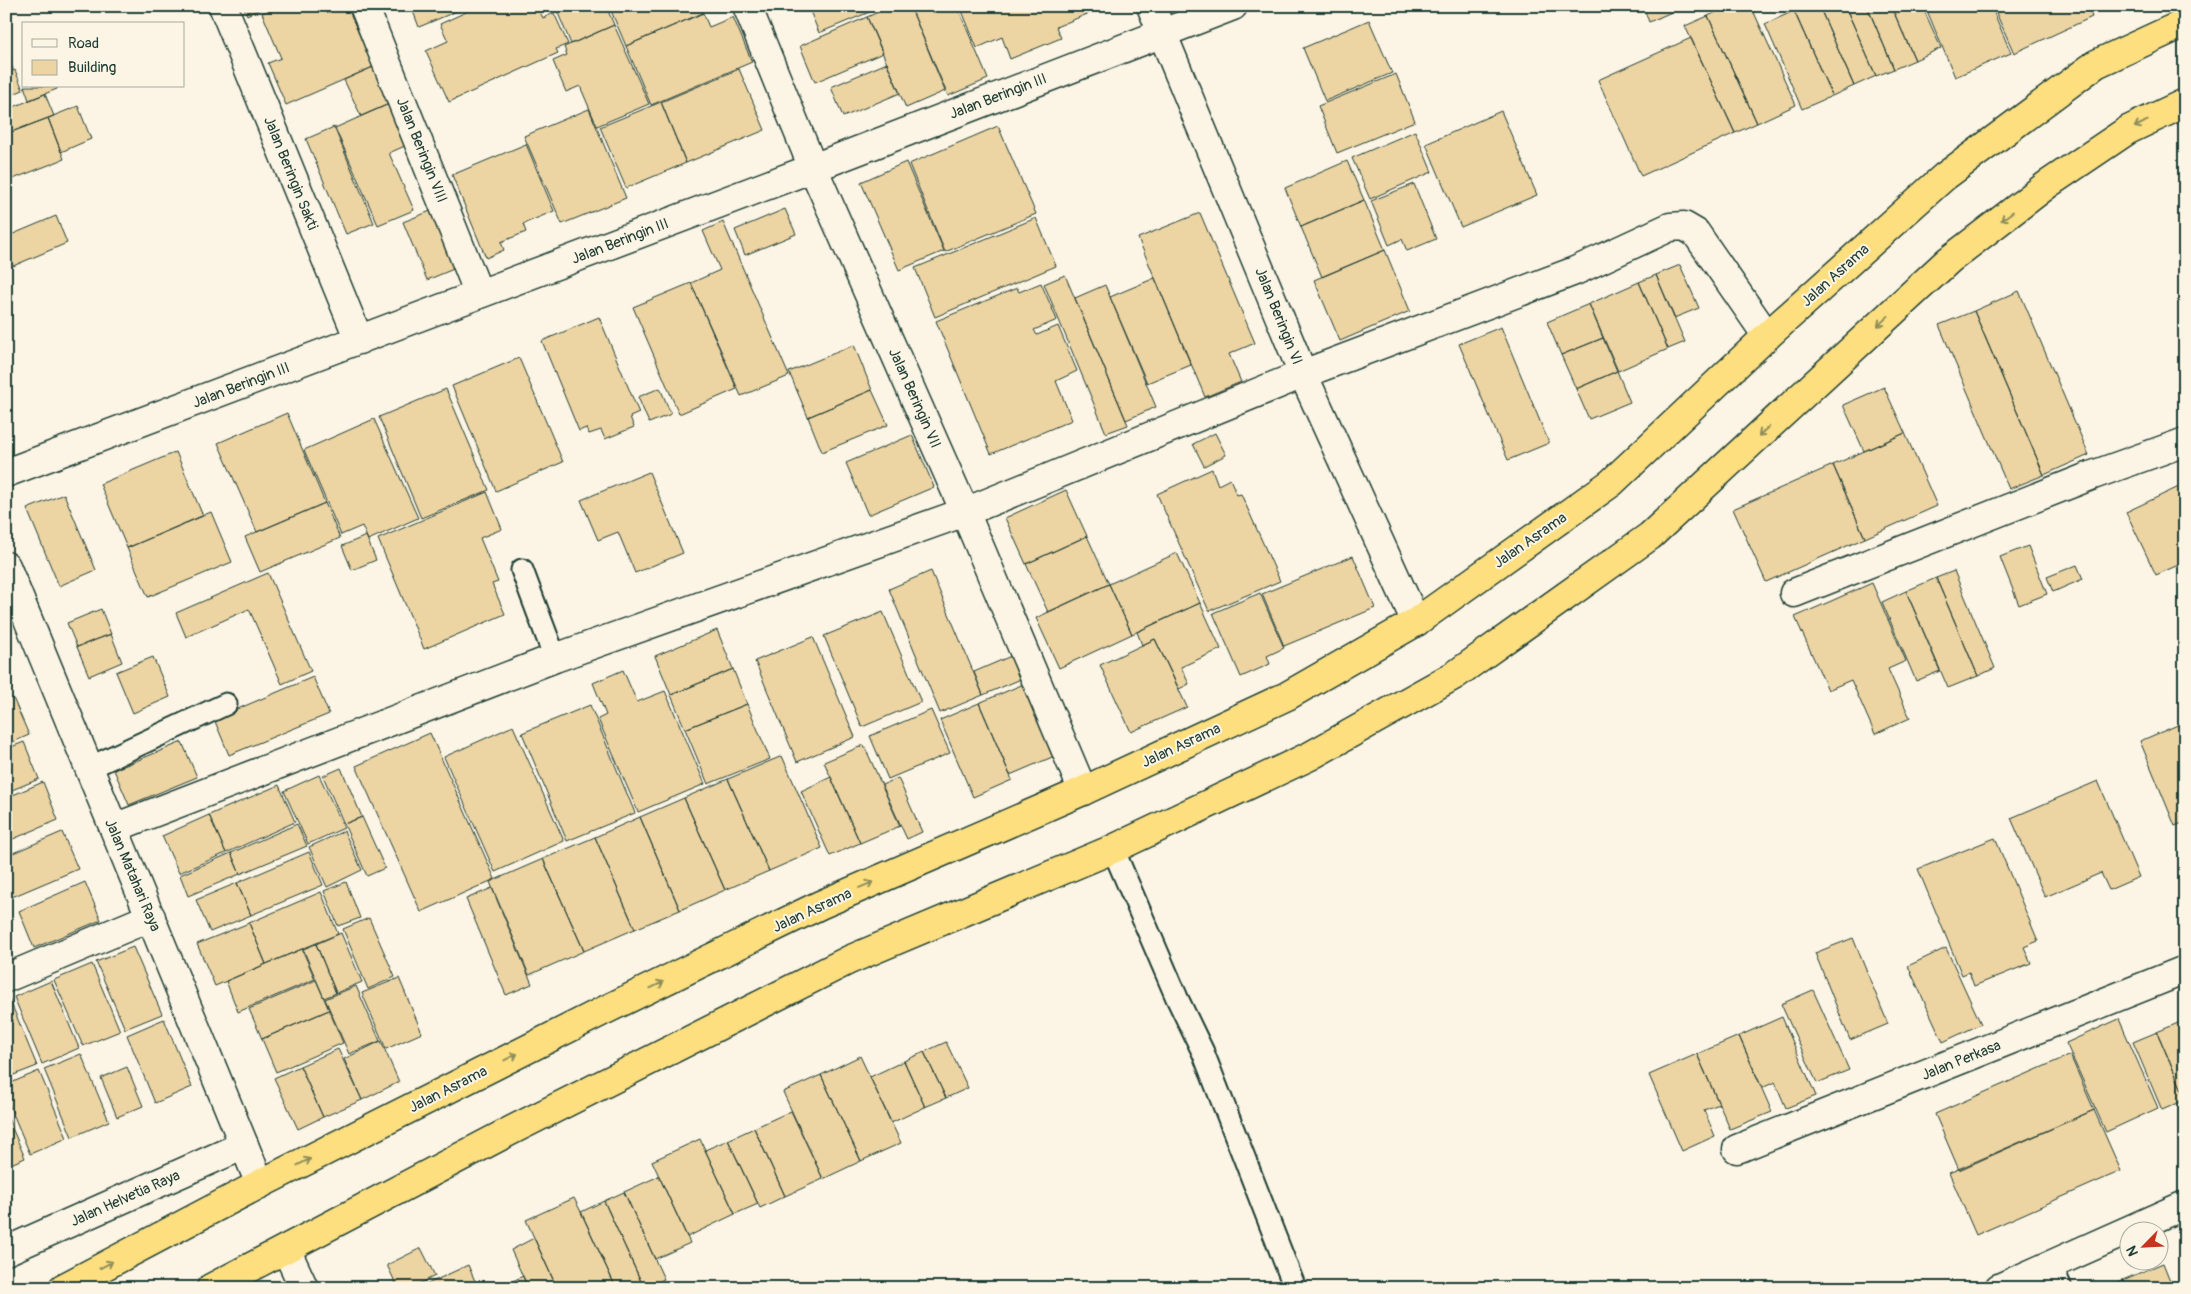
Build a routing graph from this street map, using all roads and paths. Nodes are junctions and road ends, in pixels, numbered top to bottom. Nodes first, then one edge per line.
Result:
1 (224, 6) edge
2 (364, 6) edge
3 (747, 6) edge
4 (1151, 6) edge
5 (1233, 6) edge
6 (2185, 23) edge
7 (1161, 32) junction
8 (2185, 103) edge
9 (813, 168) junction
10 (479, 294) junction
11 (1767, 336) junction
12 (359, 340) junction
13 (1303, 374) junction
14 (2185, 442) edge
15 (6, 473) edge
16 (966, 512) junction
17 (6, 566) edge
18 (522, 570) dead end
19 (1794, 593) dead end
20 (1416, 622) junction
21 (555, 658) junction
22 (226, 704) dead end
23 (89, 768) junction
24 (1082, 791) junction
25 (114, 828) junction
26 (1113, 849) junction
27 (151, 917) junction
28 (2185, 970) edge
29 (6, 978) edge
30 (244, 1144) junction
31 (1737, 1149) dead end
32 (260, 1184) junction
33 (2185, 1205) edge
34 (286, 1249) junction
35 (6, 1250) edge
36 (2056, 1276) edge
37 (63, 1288) edge
38 (211, 1288) edge
39 (304, 1288) edge
40 (1296, 1288) edge
41 (1999, 1288) edge

1 - 12 street, Jalan Beringin Sakti
2 - 10 street, Jalan Beringin VIII
3 - 9 street, Jalan Beringin VII
4 - 7 street, Jalan Beringin VI
5 - 7 street, Jalan Beringin III
6 - 11 highway, Jalan Asrama
7 - 9 street, Jalan Beringin III
7 - 13 street, Jalan Beringin VI
8 -> 26 highway
9 - 10 street, Jalan Beringin III
9 - 16 street, Jalan Beringin VII
10 - 12 street, Jalan Beringin III
11 - 13 street
11 - 20 highway, Jalan Asrama
12 - 15 street, Jalan Beringin III
13 - 16 street
13 - 20 street, Jalan Beringin VI
14 - 19 street
16 - 21 street
16 - 24 street, Jalan Beringin VII
17 - 23 street, Jalan Matahari Raya
18 - 21 lane
20 - 24 highway, Jalan Asrama
21 - 25 street
22 - 23 lane
23 - 25 street, Jalan Matahari Raya
32 -> 24 highway, Jalan Asrama
25 - 27 street, Jalan Matahari Raya
26 - 34 highway
26 - 40 lane
27 - 29 street
27 - 30 street, Jalan Matahari Raya
28 - 31 street, Jalan Perkasa
30 - 32 street, Jalan Matahari Raya
30 - 35 street, Jalan Helvetia Raya
37 -> 32 highway, Jalan Asrama
33 - 36 street
34 - 38 highway
34 - 39 street
36 - 41 street

